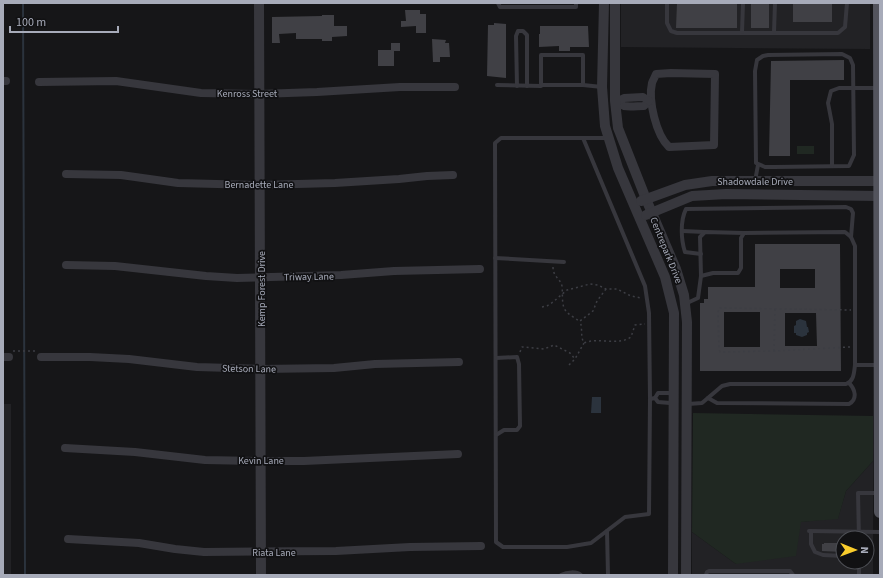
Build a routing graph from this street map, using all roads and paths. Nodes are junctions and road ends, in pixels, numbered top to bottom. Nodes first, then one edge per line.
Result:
1 (259, 3) edge
2 (498, 3) edge
3 (576, 3) edge
4 (604, 3) edge
5 (615, 3) edge
6 (667, 3) edge
7 (743, 3) edge
8 (775, 3) edge
9 (847, 3) edge
10 (879, 3) edge
11 (517, 5) edge
12 (742, 32) junction
13 (774, 32) junction
14 (39, 82) dead end
15 (497, 85) dead end
16 (541, 85) junction
17 (583, 85) junction
18 (517, 86) junction
19 (527, 86) junction
20 (456, 87) dead end
21 (602, 87) junction
22 (853, 87) junction
23 (880, 88) edge
24 (259, 94) junction
25 (617, 101) junction
26 (650, 101) junction
27 (604, 103) junction
28 (583, 138) junction
29 (609, 138) junction
30 (758, 165) junction
31 (832, 166) junction
32 (66, 174) dead end
33 (453, 175) dead end
34 (755, 181) junction
35 (880, 181) edge
36 (260, 185) junction
37 (755, 195) junction
38 (880, 196) edge
39 (646, 199) junction
40 (634, 204) junction
41 (652, 212) junction
42 (640, 218) junction
43 (683, 231) junction
44 (705, 232) junction
45 (744, 233) junction
46 (851, 236) junction
47 (701, 254) junction
48 (496, 258) junction
49 (554, 261) junction
50 (564, 262) dead end
51 (66, 265) dead end
52 (480, 269) dead end
53 (701, 276) junction
54 (260, 277) junction
55 (606, 289) junction
56 (563, 294) junction
57 (647, 300) junction
58 (685, 304) junction
59 (672, 306) junction
60 (542, 307) dead end
61 (775, 309) junction
62 (854, 310) junction
63 (580, 321) junction
64 (650, 323) junction
65 (584, 343) junction
66 (855, 347) junction
67 (774, 351) junction
68 (38, 354) joint
69 (9, 355) edge
70 (496, 358) junction
71 (517, 358) junction
72 (575, 359) junction
73 (459, 362) dead end
74 (569, 365) dead end
75 (855, 365) junction
76 (880, 365) edge
77 (261, 369) junction
78 (849, 383) junction
79 (652, 398) junction
80 (673, 398) junction
81 (708, 398) junction
82 (687, 401) junction
83 (496, 435) junction
84 (65, 448) dead end
85 (458, 454) dead end
86 (261, 461) junction
87 (880, 493) edge
88 (673, 496) junction
89 (687, 496) junction
90 (880, 512) edge
91 (607, 530) junction
92 (859, 530) edge
93 (835, 531) edge
94 (68, 539) dead end
95 (481, 546) dead end
96 (261, 552) junction
97 (835, 556) edge
98 (261, 575) edge
99 (561, 575) edge
100 (581, 575) edge
101 (608, 575) edge
102 (673, 575) edge
103 (686, 575) edge
104 (706, 575) edge
105 (793, 575) edge

1 - 24 street, Kemp Forest Drive
2 - 11 lane
3 - 11 lane
4 - 21 street, Centrepark Drive
5 - 25 street, Centrepark Drive
6 - 12 lane
7 - 12 lane
8 - 13 lane
9 - 13 lane
10 - 23 main road
12 - 13 lane
14 - 24 street, Kenross Street
15 - 18 lane
16 - 17 lane
16 - 17 lane
16 - 19 lane
17 - 21 lane
18 - 19 lane
18 - 19 lane
20 - 24 street, Kenross Street
21 - 27 street, Centrepark Drive
22 - 23 lane
22 - 30 lane
22 - 31 lane
22 - 31 lane
23 - 35 main road
24 - 36 street, Kemp Forest Drive
25 - 26 street
25 - 27 street
25 - 39 street, Centrepark Drive
26 - 26 street
27 - 29 street, Centrepark Drive
28 - 29 lane
28 - 48 lane
28 - 57 lane
29 - 40 street, Centrepark Drive
30 - 31 lane
30 - 34 lane
32 - 36 street, Bernadette Lane
33 - 36 street, Bernadette Lane
34 - 35 street, Shadowdale Drive
34 - 37 street
34 - 39 street, Shadowdale Drive
35 - 38 main road
36 - 54 street, Kemp Forest Drive
37 - 38 street, Shadowdale Drive
37 - 41 street, Shadowdale Drive
38 - 76 main road
39 - 40 street, Shadowdale Drive
39 - 41 street, Centrepark Drive
40 - 42 street, Centrepark Drive
41 - 42 street, Shadowdale Drive
41 - 58 street, Centrepark Drive
42 - 59 street, Centrepark Drive
43 - 44 lane
43 - 46 lane
43 - 47 lane
44 - 45 lane
44 - 47 lane
45 - 46 lane
45 - 53 lane
46 - 62 lane
47 - 53 lane
48 - 49 lane
48 - 70 lane
49 - 50 lane
49 - 56 path
51 - 54 street, Triway Lane
52 - 54 street, Triway Lane
53 - 58 lane
54 - 77 street, Kemp Forest Drive
55 - 56 path
55 - 57 path
55 - 63 path
56 - 60 path
56 - 63 path
57 - 64 lane
58 - 59 street
58 - 82 street, Centrepark Drive
59 - 80 street, Centrepark Drive
61 - 62 path
61 - 67 path
61 - 67 path
62 - 66 lane
63 - 65 path
64 - 65 path
64 - 79 lane
65 - 72 path
66 - 67 path
66 - 75 lane
68 - 69 path
68 - 77 street, Stetson Lane
70 - 71 lane
70 - 83 lane
71 - 72 path
71 - 83 lane
72 - 74 path
73 - 77 street, Stetson Lane
75 - 76 lane
75 - 78 lane
76 - 87 main road
77 - 86 street, Kemp Forest Drive
78 - 81 lane
78 - 81 lane
79 - 80 lane
79 - 80 lane
79 - 91 lane
80 - 82 street
80 - 88 street, Centrepark Drive
81 - 82 lane
82 - 89 street, Centrepark Drive
83 - 91 lane
84 - 86 street, Kevin Lane
85 - 86 street, Kevin Lane
86 - 96 street, Kemp Forest Drive
87 - 90 main road
87 - 92 lane
88 - 89 street
88 - 102 street, Centrepark Drive
89 - 103 street, Centrepark Drive
91 - 101 lane
93 - 97 lane
94 - 96 street, Riata Lane
95 - 96 street, Riata Lane
96 - 98 street, Kemp Forest Drive
99 - 100 lane
104 - 105 lane

